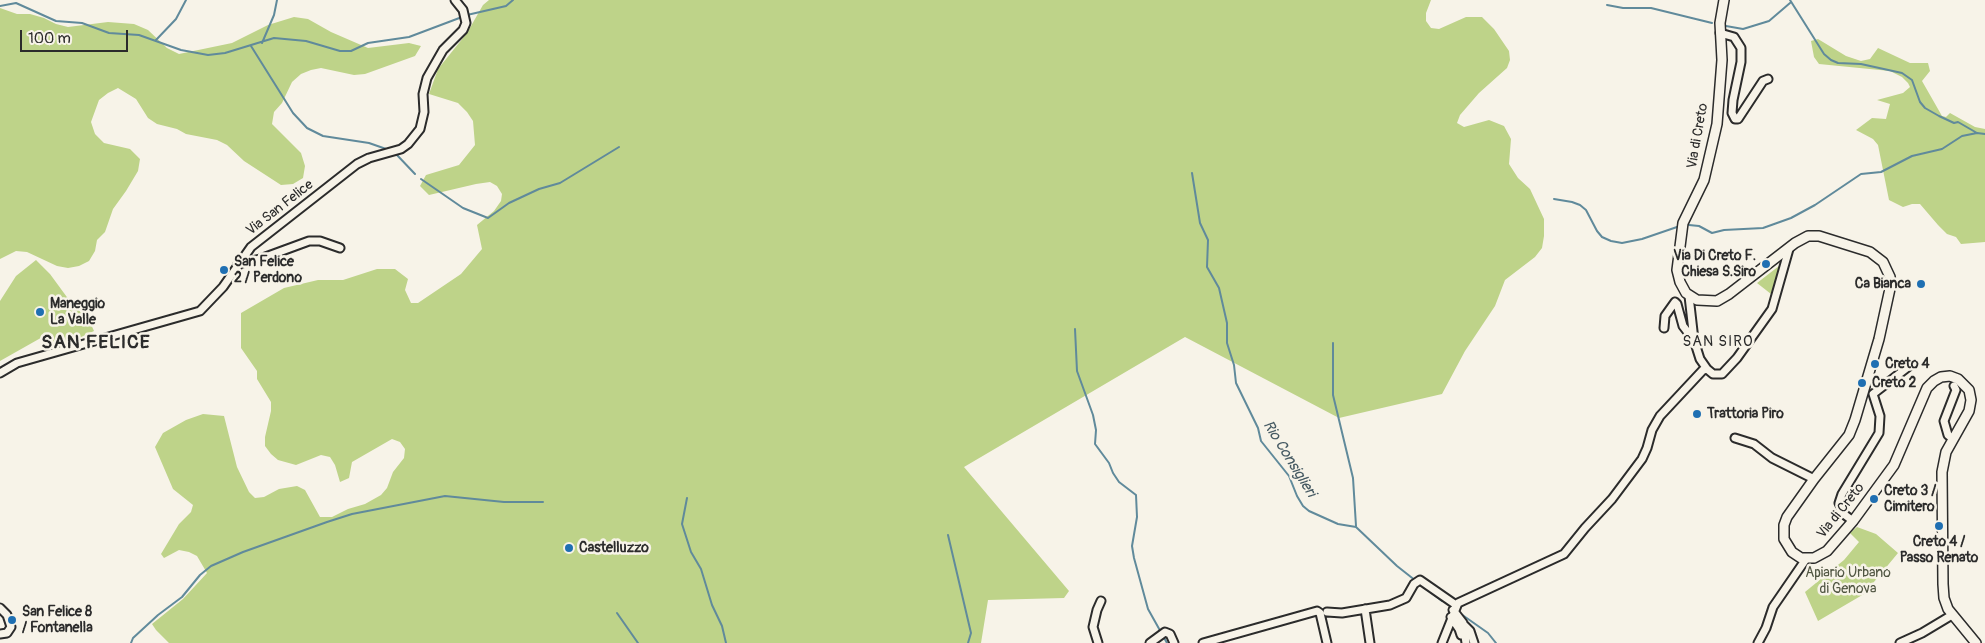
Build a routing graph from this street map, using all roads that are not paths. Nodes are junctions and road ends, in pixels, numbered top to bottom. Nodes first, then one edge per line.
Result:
1 (455, 0) edge
2 (1724, 0) edge
3 (1720, 33) junction
4 (1768, 79) dead end
5 (340, 248) dead end
6 (1789, 249) junction
7 (238, 264) junction
8 (1689, 296) junction
9 (1664, 328) dead end
10 (1694, 340) junction
11 (1908, 367) dead end
12 (1707, 369) junction
13 (0, 373) edge
14 (1954, 386) dead end
15 (1735, 438) dead end
16 (1953, 439) junction
17 (1814, 478) junction
18 (1853, 520) junction
19 (1806, 559) junction
20 (1101, 601) dead end
21 (0, 608) edge
22 (1365, 609) junction
23 (1454, 610) junction
24 (1327, 612) dead end
25 (1952, 615) junction
26 (1462, 623) junction
27 (0, 634) edge
28 (1098, 643) edge
29 (1150, 643) edge
30 (1174, 643) edge
31 (1203, 643) edge
32 (1327, 643) edge
33 (1370, 643) edge
34 (1442, 643) edge
35 (1461, 643) edge
36 (1466, 643) edge
37 (1474, 643) edge
38 (1758, 643) edge
39 (1900, 643) edge
40 (1976, 643) edge

1 - 7 street, Via San Felice
2 - 3 main road, Via di Creto
3 - 4 street, Via di Creto
3 - 8 main road, Via di Creto
5 - 7 street
6 - 8 main road
6 - 12 street
6 - 17 main road
7 - 13 street, Via San Felice
8 - 10 street, Via di Creto
9 - 10 street
10 - 12 street, Via di Creto
11 - 18 street
12 - 23 street
14 - 16 street
15 - 17 street
16 - 18 main road, Via di Creto
16 - 25 main road, Via di Creto
17 - 19 main road
18 - 19 main road, Via di Creto
19 - 38 street
20 - 28 street
21 - 27 street
22 - 23 street
22 - 24 street
22 - 33 street
23 - 26 street
23 - 34 street
23 - 35 street
25 - 39 street
25 - 40 main road, Via di Creto
26 - 36 street
26 - 37 street
29 - 30 street
31 - 32 street

